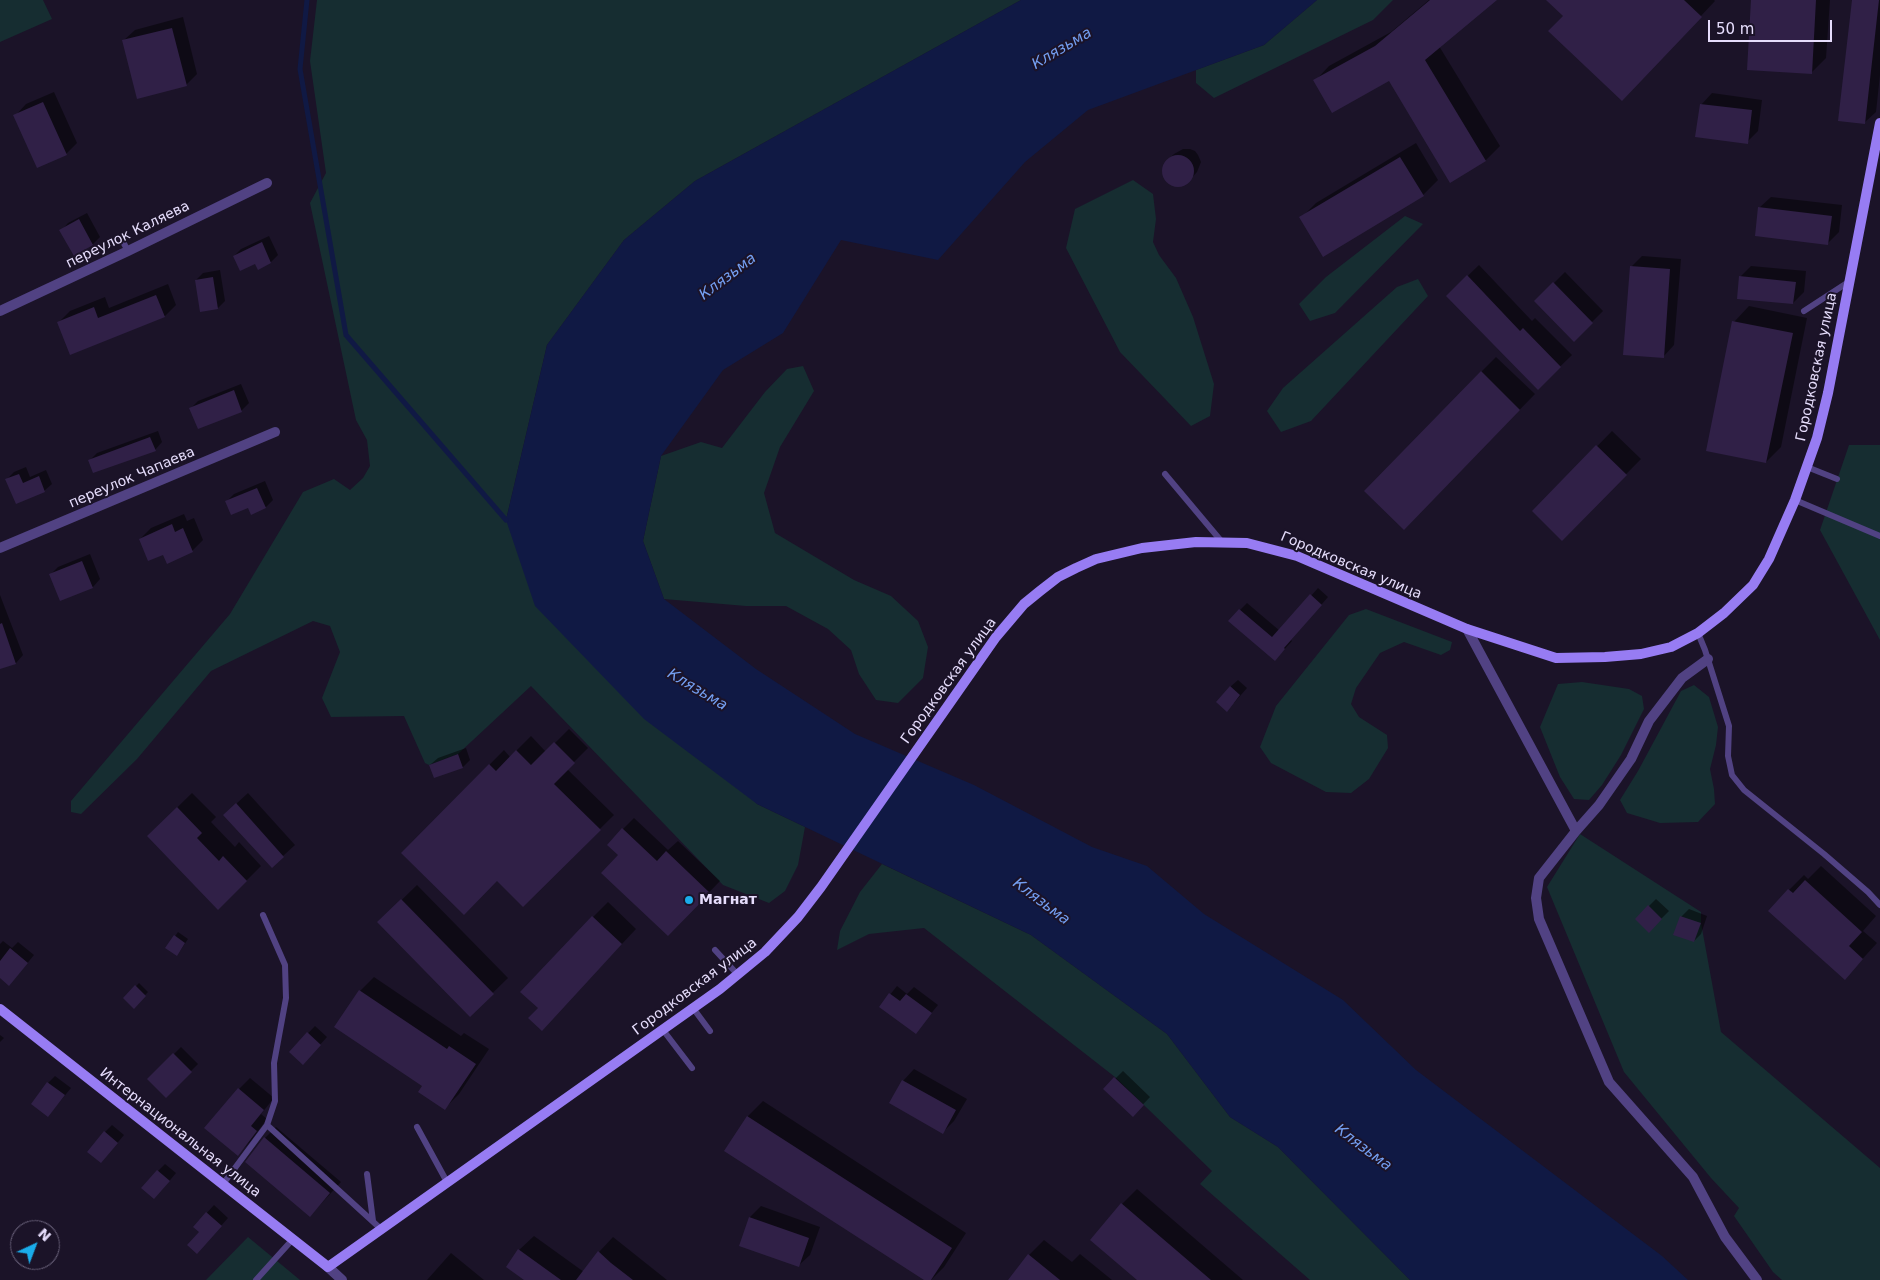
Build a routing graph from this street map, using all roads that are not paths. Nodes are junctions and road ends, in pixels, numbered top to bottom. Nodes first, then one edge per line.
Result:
1 (1880, 123) edge
2 (267, 182) dead end
3 (122, 238) dead end
4 (128, 252) junction
5 (1850, 281) junction
6 (0, 311) edge
7 (1804, 311) dead end
8 (275, 432) dead end
9 (1807, 467) junction
10 (1165, 474) dead end
11 (1837, 480) dead end
12 (1795, 500) junction
13 (1880, 536) edge
14 (1222, 542) junction
15 (0, 548) edge
16 (1467, 629) junction
17 (1698, 633) junction
18 (1708, 659) junction
19 (1576, 831) junction
20 (1880, 905) edge
21 (263, 915) dead end
22 (714, 950) dead end
23 (738, 975) junction
24 (693, 1008) junction
25 (0, 1009) edge
26 (663, 1030) junction
27 (710, 1031) dead end
28 (692, 1068) dead end
29 (267, 1125) junction
30 (417, 1127) dead end
31 (367, 1174) dead end
32 (447, 1182) junction
33 (223, 1184) junction
34 (373, 1221) junction
35 (382, 1228) junction
36 (293, 1239) junction
37 (328, 1267) junction
38 (256, 1280) edge
39 (342, 1280) edge
40 (1757, 1280) edge

1 - 5 main road, Городковская улица
2 - 4 street, переулок Каляева
3 - 4 lane
4 - 6 street, переулок Каляева
5 - 7 lane
5 - 9 main road, Городковская улица
8 - 15 street, переулок Чапаева
9 - 11 lane
9 - 12 main road, Городковская улица
10 - 14 lane
12 - 13 lane
12 - 17 main road, Городковская улица
14 - 16 main road, Городковская улица
14 - 23 main road, Городковская улица
16 - 17 main road, Городковская улица
16 - 19 street
17 - 18 lane
18 - 19 street
18 - 20 lane
19 - 40 street
21 - 29 lane
22 - 23 lane
23 - 24 main road, Городковская улица
24 - 26 main road, Городковская улица
24 - 27 lane
25 - 33 main road, Интернациональная улица
26 - 28 lane
26 - 32 main road, Городковская улица
29 - 33 lane
29 - 34 lane
30 - 32 lane
31 - 34 lane
32 - 35 main road, Городковская улица
33 - 36 main road, Интернациональная улица
34 - 35 lane
35 - 37 main road, Городковская улица
36 - 37 main road, Интернациональная улица
36 - 38 lane
37 - 39 street, Интернациональная улица

